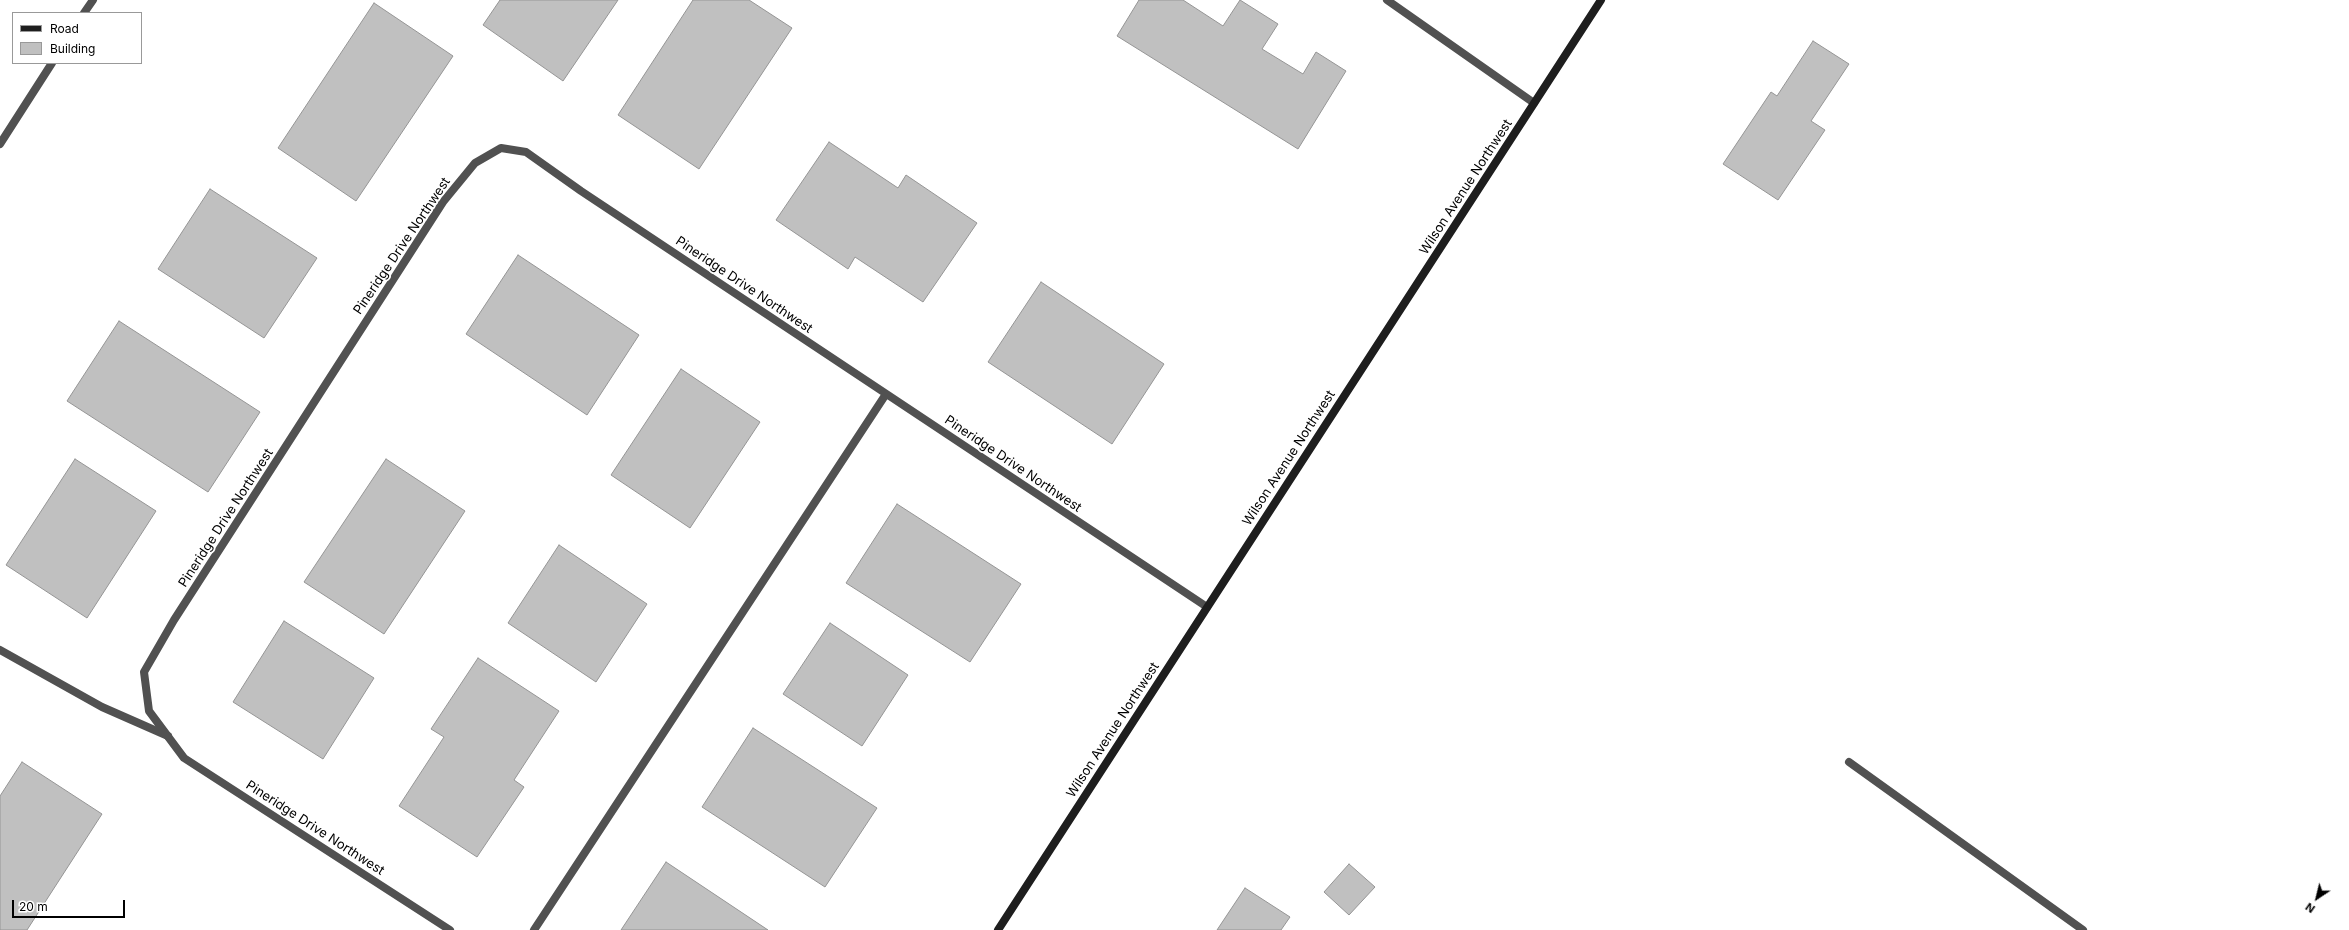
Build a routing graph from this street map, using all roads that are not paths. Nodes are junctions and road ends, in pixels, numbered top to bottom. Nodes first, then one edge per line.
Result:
1 (93, 0) edge
2 (1387, 0) edge
3 (1601, 0) edge
4 (85, 12) edge
5 (51, 64) edge
6 (1534, 103) junction
7 (0, 144) edge
8 (886, 394) junction
9 (1207, 607) junction
10 (0, 650) edge
11 (168, 736) junction
12 (1849, 762) dead end
13 (450, 930) edge
14 (534, 930) edge
15 (998, 930) edge
16 (2083, 930) edge

1 - 4 street
2 - 6 street
3 - 6 main road, Wilson Avenue Northwest
5 - 7 street
6 - 9 main road, Wilson Avenue Northwest
8 - 9 street, Pineridge Drive Northwest
8 - 11 street, Pineridge Drive Northwest
8 - 14 street
9 - 15 main road, Wilson Avenue Northwest
10 - 11 street
11 - 13 street, Pineridge Drive Northwest
12 - 16 street

